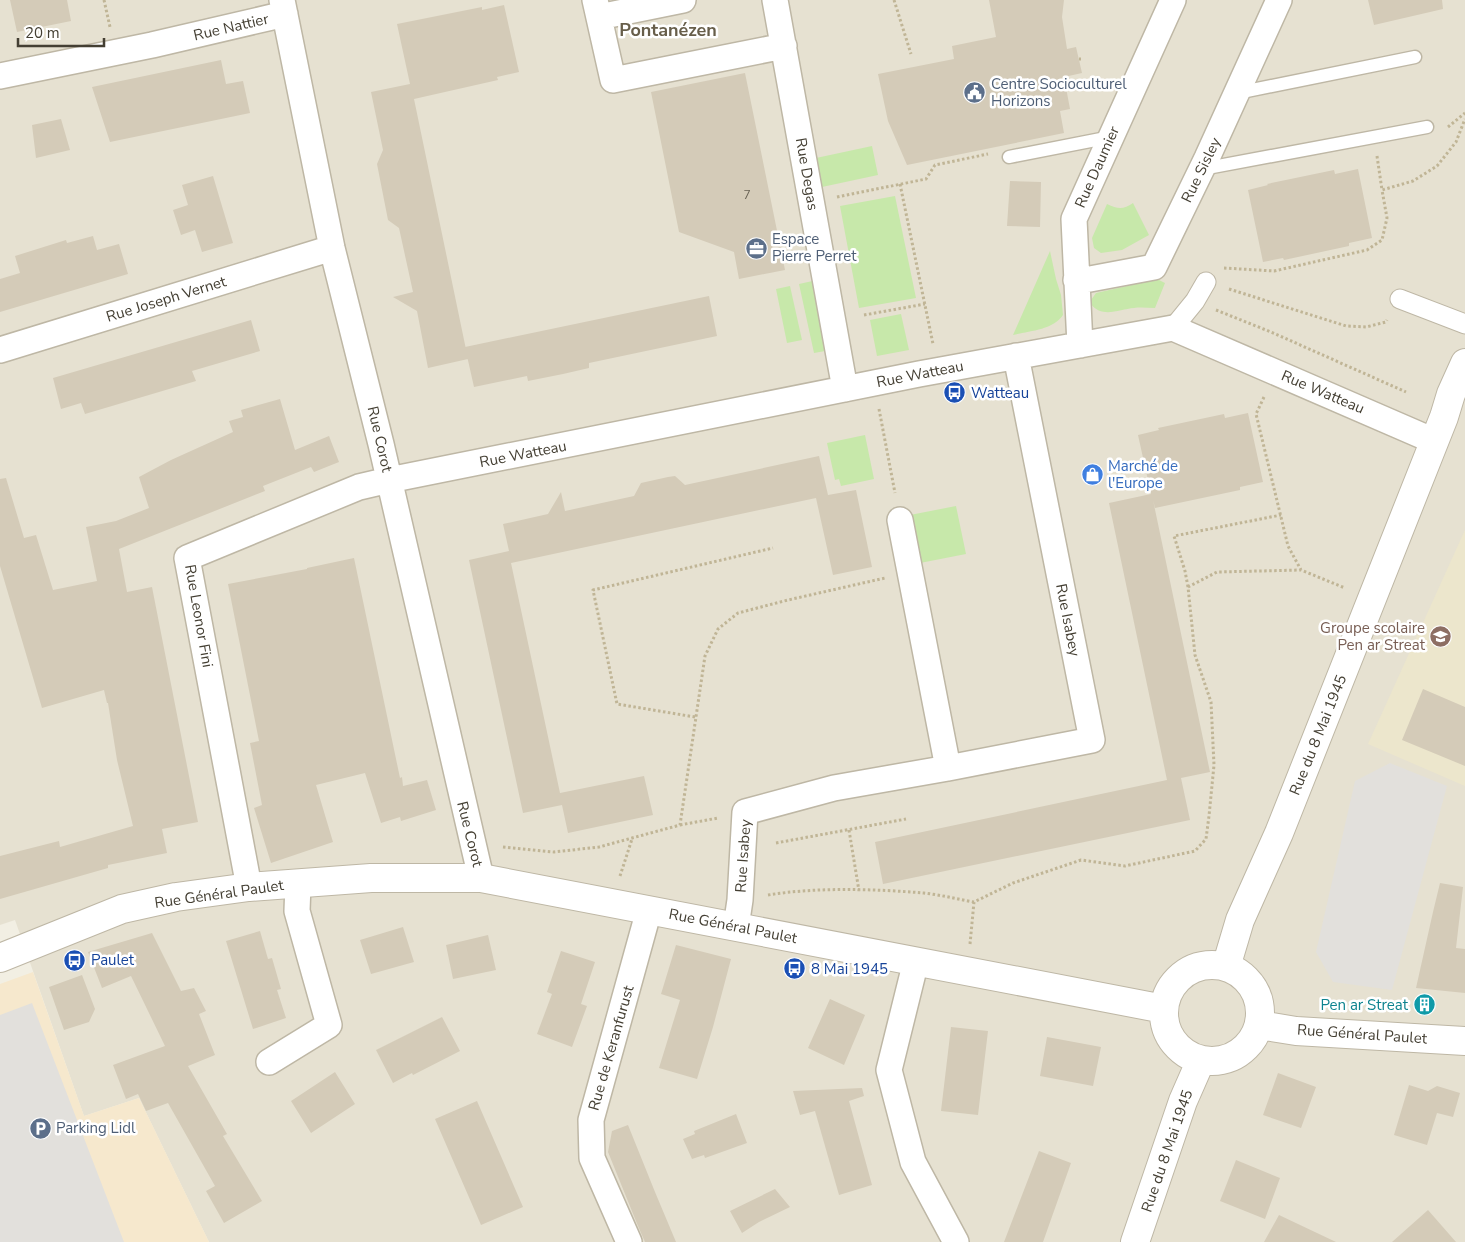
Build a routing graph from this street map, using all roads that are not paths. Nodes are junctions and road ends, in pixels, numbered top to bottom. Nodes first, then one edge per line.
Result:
1 (683, 0) edge
2 (775, 0) edge
3 (1173, 0) edge
4 (1279, 0) edge
5 (284, 7) edge
6 (597, 8) edge
7 (784, 46) junction
8 (1414, 57) dead end
9 (0, 76) edge
10 (1237, 92) junction
11 (1427, 127) dead end
12 (1111, 137) junction
13 (1009, 157) road end
14 (1202, 168) junction
15 (332, 248) junction
16 (1076, 280) junction
17 (1206, 282) road end
18 (1400, 299) road end
19 (1465, 324) edge
20 (1173, 328) junction
21 (1080, 345) junction
22 (0, 350) edge
23 (1016, 356) junction
24 (1465, 363) edge
25 (845, 390) junction
26 (1434, 441) junction
27 (389, 480) junction
28 (900, 520) road end
29 (948, 768) junction
30 (480, 878) junction
31 (298, 884) junction
32 (249, 886) junction
33 (649, 910) junction
34 (736, 927) junction
35 (0, 958) edge
36 (916, 961) junction
37 (1226, 967) junction
38 (1164, 1009) junction
39 (1259, 1025) junction
40 (1465, 1041) edge
41 (1201, 1060) junction
42 (269, 1062) dead end
43 (629, 1242) edge
44 (956, 1242) edge
45 (1135, 1242) edge

1 - 6 street
2 - 7 street, Rue Degas
3 - 12 street, Rue Daumier
4 - 10 street, Rue Sisley
5 - 9 street, Rue Nattier
5 - 15 street, Rue Corot
6 - 7 street
7 - 25 street, Rue Degas
8 - 10 lane
10 - 14 street, Rue Sisley
11 - 14 lane
12 - 13 lane
12 - 16 street, Rue Daumier
14 - 16 street, Rue Sisley
15 - 22 street, Rue Joseph Vernet
15 - 27 street, Rue Corot
16 - 21 street, Rue Daumier
17 - 20 street
18 - 19 street
20 - 21 street, Rue Watteau
20 - 26 street, Rue Watteau
21 - 23 street, Rue Watteau
23 - 25 street, Rue Watteau
23 - 29 street, Rue Isabey
24 - 26 street, Rue du 8 Mai 1945
25 - 27 street, Rue Watteau
26 - 37 street, Rue du 8 Mai 1945
27 - 30 street, Rue Corot
27 - 32 street, Rue Leonor Fini
28 - 29 street
29 - 34 street, Rue Isabey
30 - 31 street, Rue Général Paulet
30 - 33 street, Rue Général Paulet
31 - 32 street, Rue Général Paulet
31 - 42 street, Rue Général Paulet
32 - 35 street, Rue Général Paulet
33 - 34 street, Rue Général Paulet
33 - 43 street, Rue de Keranfurust
34 - 36 street, Rue Général Paulet
36 - 38 street, Rue Général Paulet
36 - 44 street
37 - 38 street
37 - 39 street
38 - 41 street
39 - 40 street, Rue Général Paulet
39 - 41 street
41 - 45 street, Rue du 8 Mai 1945

